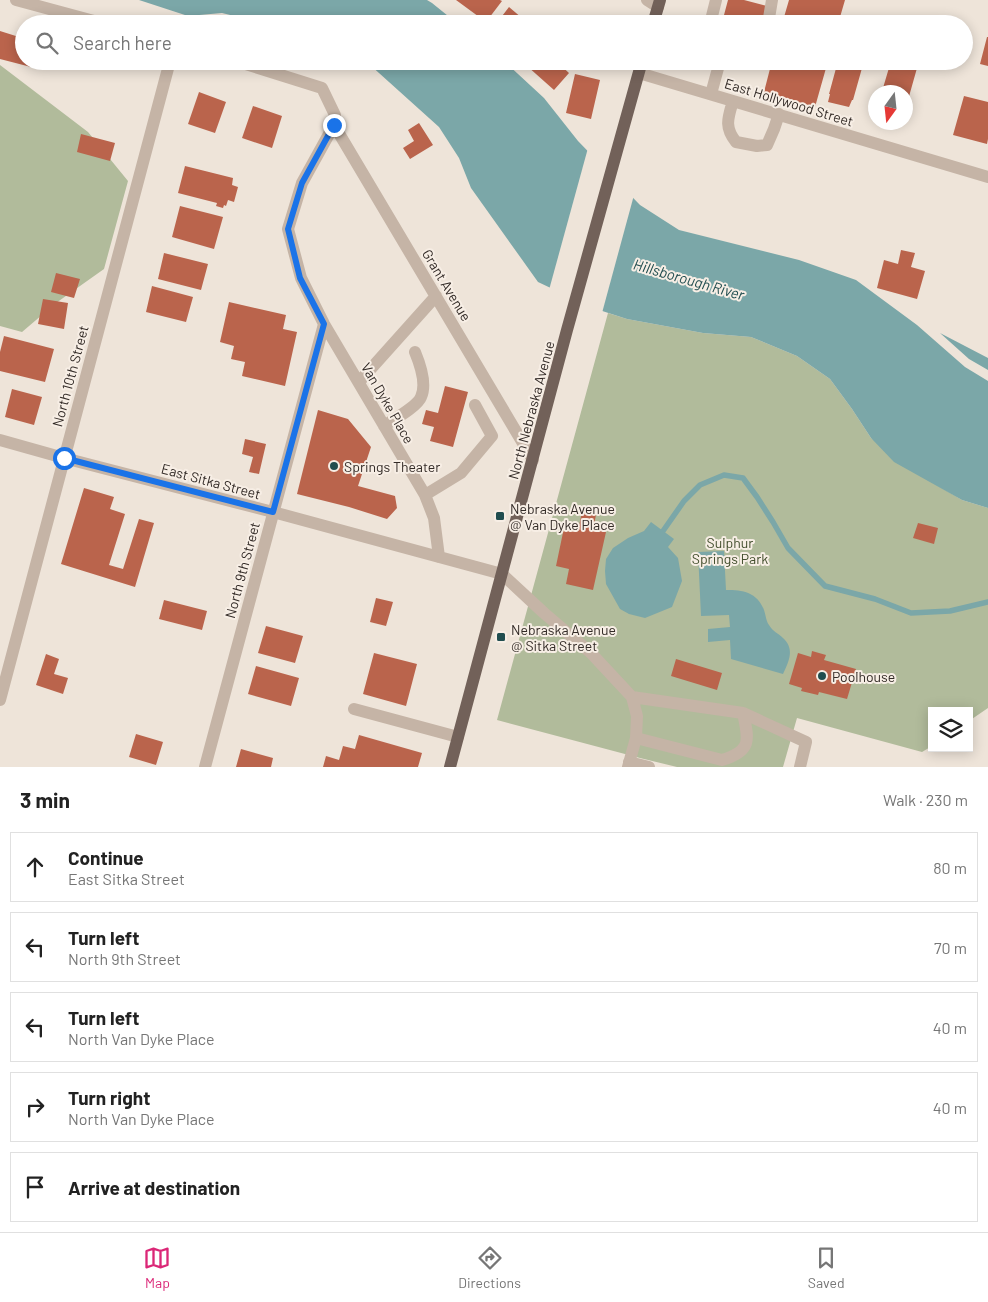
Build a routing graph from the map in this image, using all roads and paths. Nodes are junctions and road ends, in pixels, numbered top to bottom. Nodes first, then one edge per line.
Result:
1 (16, 0) edge
2 (716, 0) edge
3 (772, 0) edge
4 (655, 2) edge
5 (72, 15) edge
6 (654, 15) edge
7 (712, 15) edge
8 (770, 15) edge
9 (168, 70) edge
10 (266, 70) edge
11 (639, 70) edge
12 (648, 70) edge
13 (718, 70) edge
14 (711, 94) junction
15 (733, 101) junction
16 (779, 114) junction
17 (334, 125) junction
18 (988, 177) edge
19 (436, 296) junction
20 (324, 324) junction
21 (415, 352) dead end
22 (358, 382) junction
23 (475, 405) dead end
24 (512, 423) junction
25 (384, 426) junction
26 (492, 436) junction
27 (0, 440) edge
28 (64, 458) junction
29 (533, 460) junction
30 (424, 495) junction
31 (273, 512) junction
32 (439, 557) junction
33 (502, 574) junction
34 (632, 697) junction
35 (0, 700) edge
36 (354, 709) dead end
37 (743, 713) junction
38 (458, 737) junction
39 (636, 738) junction
40 (728, 763) edge
41 (629, 765) edge
42 (205, 767) edge
43 (450, 767) edge
44 (649, 767) edge
45 (800, 767) edge

1 - 5 street
2 - 7 street
3 - 8 street
4 - 6 main road
9 - 28 street, North 10th Street
10 - 17 street, Grant Avenue
11 - 29 main road, North Nebraska Avenue
12 - 14 street, East Hollywood Street
13 - 14 street
14 - 15 street, East Hollywood Street
15 - 16 street, East Hollywood Street
15 - 16 street
16 - 18 street, East Hollywood Street
17 - 19 street, Grant Avenue
17 - 20 street, Van Dyke Place
19 - 22 street
19 - 24 street, Grant Avenue
20 - 22 street, Van Dyke Place
20 - 31 street, North 9th Street
21 - 25 street
22 - 25 street, Van Dyke Place
23 - 26 street
24 - 26 street
24 - 29 street, Grant Avenue
25 - 30 street, Van Dyke Place
26 - 30 street
27 - 28 street, East Sitka Street
28 - 31 street, East Sitka Street
28 - 35 street, North 10th Street
29 - 33 main road, North Nebraska Avenue
30 - 32 street, Van Dyke Place
31 - 32 street, East Sitka Street
31 - 42 street, North 9th Street
32 - 33 street, East Sitka Street
33 - 34 street
33 - 38 main road, North Nebraska Avenue
34 - 37 street
34 - 39 street
36 - 38 street
37 - 40 street
37 - 45 street
38 - 43 main road, North Nebraska Avenue
39 - 40 street
39 - 41 street
41 - 44 street

